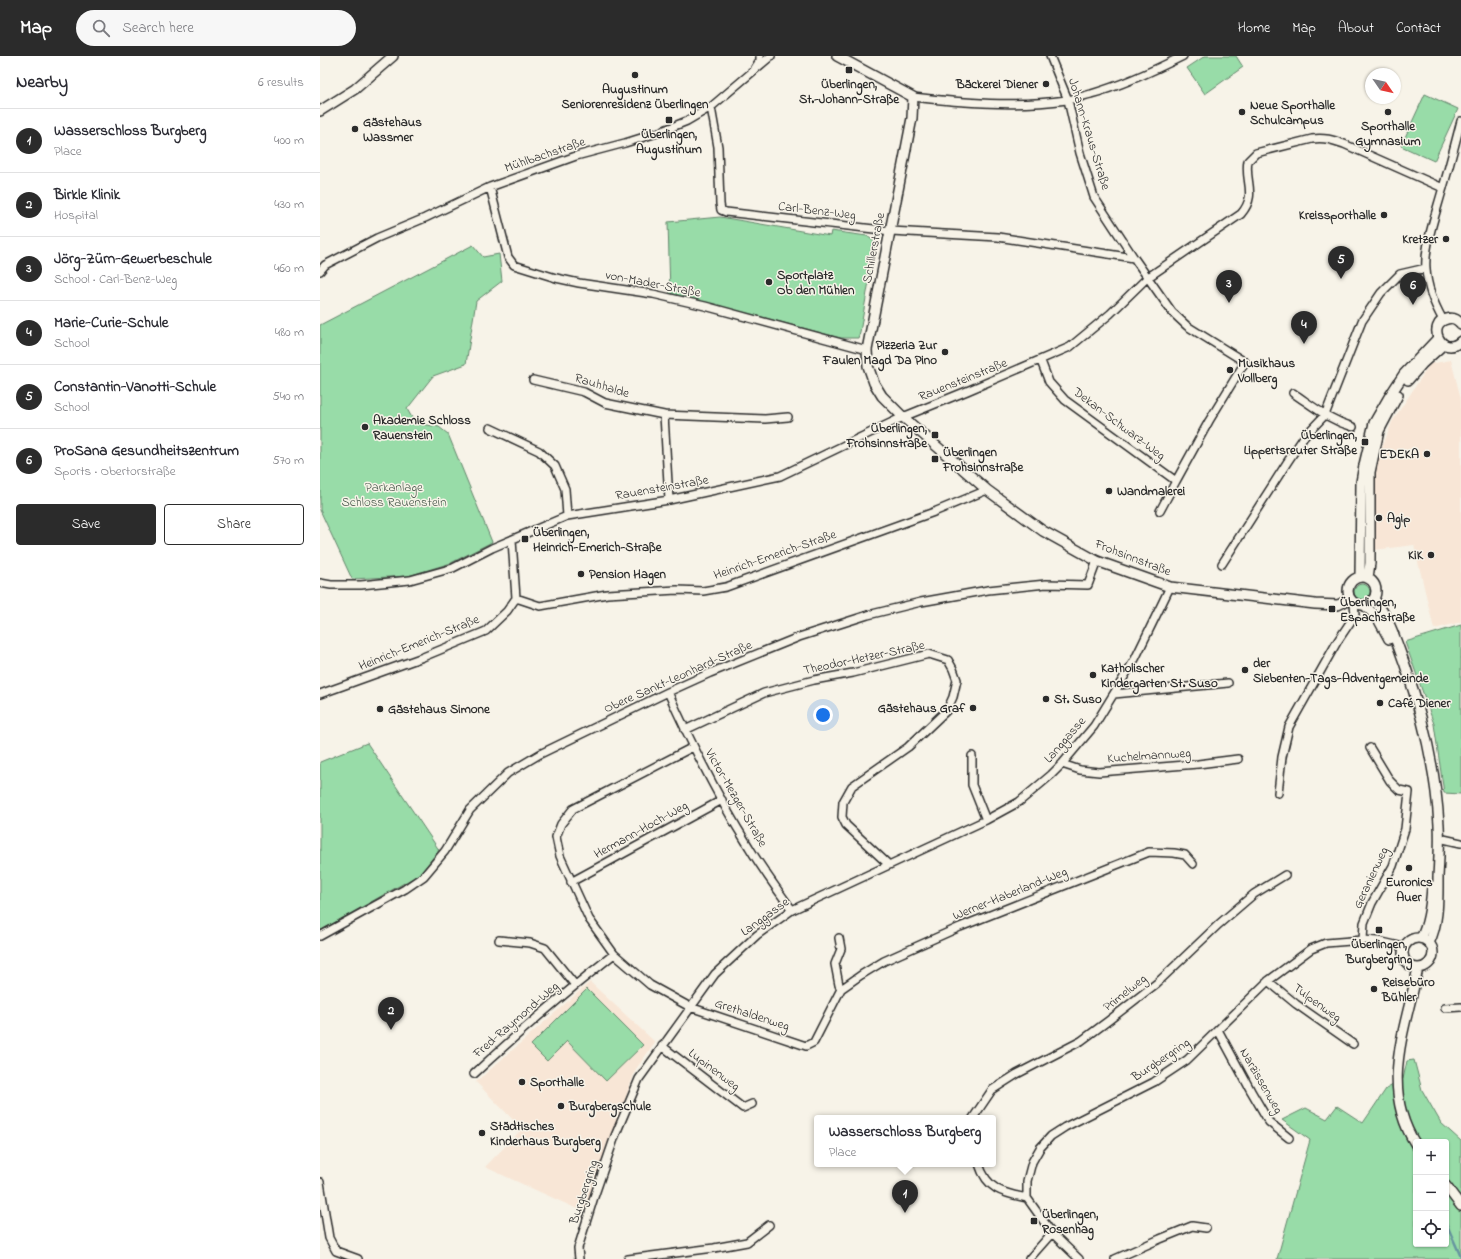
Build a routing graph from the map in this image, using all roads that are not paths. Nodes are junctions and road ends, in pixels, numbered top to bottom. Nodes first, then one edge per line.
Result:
1 (393, 56) edge
2 (760, 56) edge
3 (772, 56) edge
4 (837, 56) edge
5 (1050, 56) edge
6 (1183, 56) edge
7 (753, 72) junction
8 (913, 97) junction
9 (1068, 100) junction
10 (711, 107) junction
11 (320, 111) edge
12 (1461, 121) edge
13 (490, 187) junction
14 (1443, 188) junction
15 (891, 231) junction
16 (1134, 258) junction
17 (1426, 268) junction
18 (320, 271) edge
19 (1148, 278) junction
20 (1444, 320) junction
21 (1460, 322) edge
22 (1441, 341) junction
23 (1460, 344) edge
24 (867, 350) junction
25 (1040, 360) junction
26 (533, 380) dead end
27 (1293, 393) dead end
28 (664, 415) junction
29 (1325, 415) junction
30 (788, 417) dead end
31 (903, 417) junction
32 (1353, 427) dead end
33 (490, 428) dead end
34 (1176, 481) junction
35 (987, 490) junction
36 (669, 500) junction
37 (1160, 511) dead end
38 (567, 516) junction
39 (512, 540) junction
40 (1097, 560) junction
41 (1222, 564) dead end
42 (1364, 578) junction
43 (320, 582) edge
44 (1170, 587) junction
45 (516, 598) junction
46 (1374, 599) junction
47 (1352, 601) junction
48 (1364, 605) junction
49 (1228, 683) dead end
50 (668, 692) junction
51 (320, 694) edge
52 (1114, 694) junction
53 (685, 730) junction
54 (693, 747) junction
55 (1370, 748) dead end
56 (972, 756) dead end
57 (1238, 759) dead end
58 (1062, 764) junction
59 (1278, 793) dead end
60 (722, 800) junction
61 (986, 820) junction
62 (1439, 838) junction
63 (1461, 843) edge
64 (1193, 864) dead end
65 (890, 865) junction
66 (1285, 875) dead end
67 (571, 882) junction
68 (792, 910) junction
69 (320, 936) edge
70 (839, 938) dead end
71 (1420, 938) junction
72 (499, 940) dead end
73 (1363, 940) junction
74 (1429, 943) junction
75 (1404, 948) junction
76 (614, 954) junction
77 (1418, 968) junction
78 (1268, 981) junction
79 (575, 985) junction
80 (841, 989) junction
81 (690, 1007) junction
82 (1461, 1007) edge
83 (1445, 1008) dead end
84 (1218, 1030) junction
85 (1353, 1044) dead end
86 (662, 1046) junction
87 (806, 1046) joint
88 (474, 1074) dead end
89 (634, 1089) joint
90 (752, 1104) dead end
91 (976, 1115) edge
92 (1289, 1138) dead end
93 (1413, 1139) edge
94 (981, 1167) edge
95 (320, 1182) edge
96 (1449, 1190) edge
97 (1027, 1198) junction
98 (1461, 1206) edge
99 (769, 1225) dead end
100 (1206, 1228) dead end
101 (1052, 1233) junction
102 (358, 1259) edge
103 (579, 1259) edge
104 (628, 1259) edge
105 (1029, 1259) edge
106 (1079, 1259) edge
107 (1115, 1259) edge

1 - 11 street
2 - 7 street
3 - 7 street, Mühlbachstraße
4 - 8 street
5 - 9 street, Johann-Kraus-Straße
6 - 9 street
7 - 10 street, Mühlbachstraße
8 - 9 street
8 - 15 street, Schillerstraße
9 - 16 street, Johann-Kraus-Straße
10 - 13 street, Mühlbachstraße
10 - 15 street, Carl-Benz-Weg
12 - 14 street
13 - 18 street, Mühlbachstraße
13 - 24 street, von-Mader-Straße
14 - 17 street
14 - 19 street, Rauensteinstraße
15 - 16 street, Carl-Benz-Weg
15 - 24 street, Schillerstraße
16 - 19 street, Johann-Kraus-Straße
17 - 20 street
17 - 29 street
19 - 25 street, Rauensteinstraße
19 - 34 street
20 - 21 street
20 - 22 street
22 - 23 street
22 - 42 street
24 - 31 street, Schillerstraße
25 - 31 street, Rauensteinstraße
25 - 34 street, Dekan-Schwarz-Weg
26 - 28 street, Rauhhalde
27 - 29 street
28 - 30 street, Rauhhalde
28 - 36 street
29 - 32 street
29 - 41 street
31 - 35 street, Frohsinnstraße
31 - 36 street, Rauensteinstraße
33 - 38 street
34 - 37 street
35 - 40 street, Frohsinnstraße
35 - 45 street, Heinrich-Emerich-Straße
36 - 38 street, Rauensteinstraße
38 - 39 street, Rauensteinstraße
39 - 43 street, Rauensteinstraße
39 - 45 street
40 - 44 street, Frohsinnstraße
40 - 50 street, Obere Sankt-Leonhard-Straße
42 - 46 street
42 - 47 street
44 - 47 street, Frohsinnstraße
44 - 52 street, Langgasse
45 - 51 street, Heinrich-Emerich-Straße
46 - 48 street
46 - 62 street
47 - 48 street
47 - 59 street
48 - 71 street
49 - 52 street
50 - 53 street, Victor-Mezger-Straße
50 - 69 street, Obere Sankt-Leonhard-Straße
52 - 58 street, Langgasse
53 - 54 street, Victor-Mezger-Straße
53 - 65 street, Theodor-Hetzer-Straße
54 - 60 street, Victor-Mezger-Straße
54 - 67 street, Grethaldenweg
55 - 73 street, Geranienweg
56 - 61 street
57 - 58 street, Kuchelmannweg
58 - 61 street, Langgasse
60 - 67 street, Hermann-Hoch-Weg
60 - 68 street, Victor-Mezger-Straße
61 - 65 street, Langgasse
62 - 63 street
62 - 74 street
64 - 80 street, Werner-Haberland-Weg
65 - 68 street, Langgasse
66 - 91 street, Primelweg
67 - 76 street, Grethaldenweg
68 - 81 street, Langgasse
70 - 80 street
71 - 74 street
71 - 75 street
72 - 79 street, Fred-Raymond-Weg
73 - 75 street, Burgbergring
73 - 78 street, Burgbergring
74 - 77 street
75 - 77 street
76 - 79 street, Fred-Raymond-Weg
76 - 81 street, Grethaldenweg
77 - 93 street
78 - 84 street, Burgbergring
78 - 85 street, Tulpenweg
79 - 88 street, Fred-Raymond-Weg
80 - 87 street, Werner-Haberland-Weg
81 - 86 street, Langgasse
81 - 87 street, Grethaldenweg
82 - 83 street
84 - 92 street, Narzissenweg
84 - 97 street, Burgbergring
86 - 89 street, Langgasse
86 - 90 street, Lupinenweg
89 - 103 street, Burgbergring
94 - 97 street
95 - 102 street
96 - 98 street
97 - 101 street
99 - 104 street
100 - 107 street
101 - 105 street
101 - 106 street

